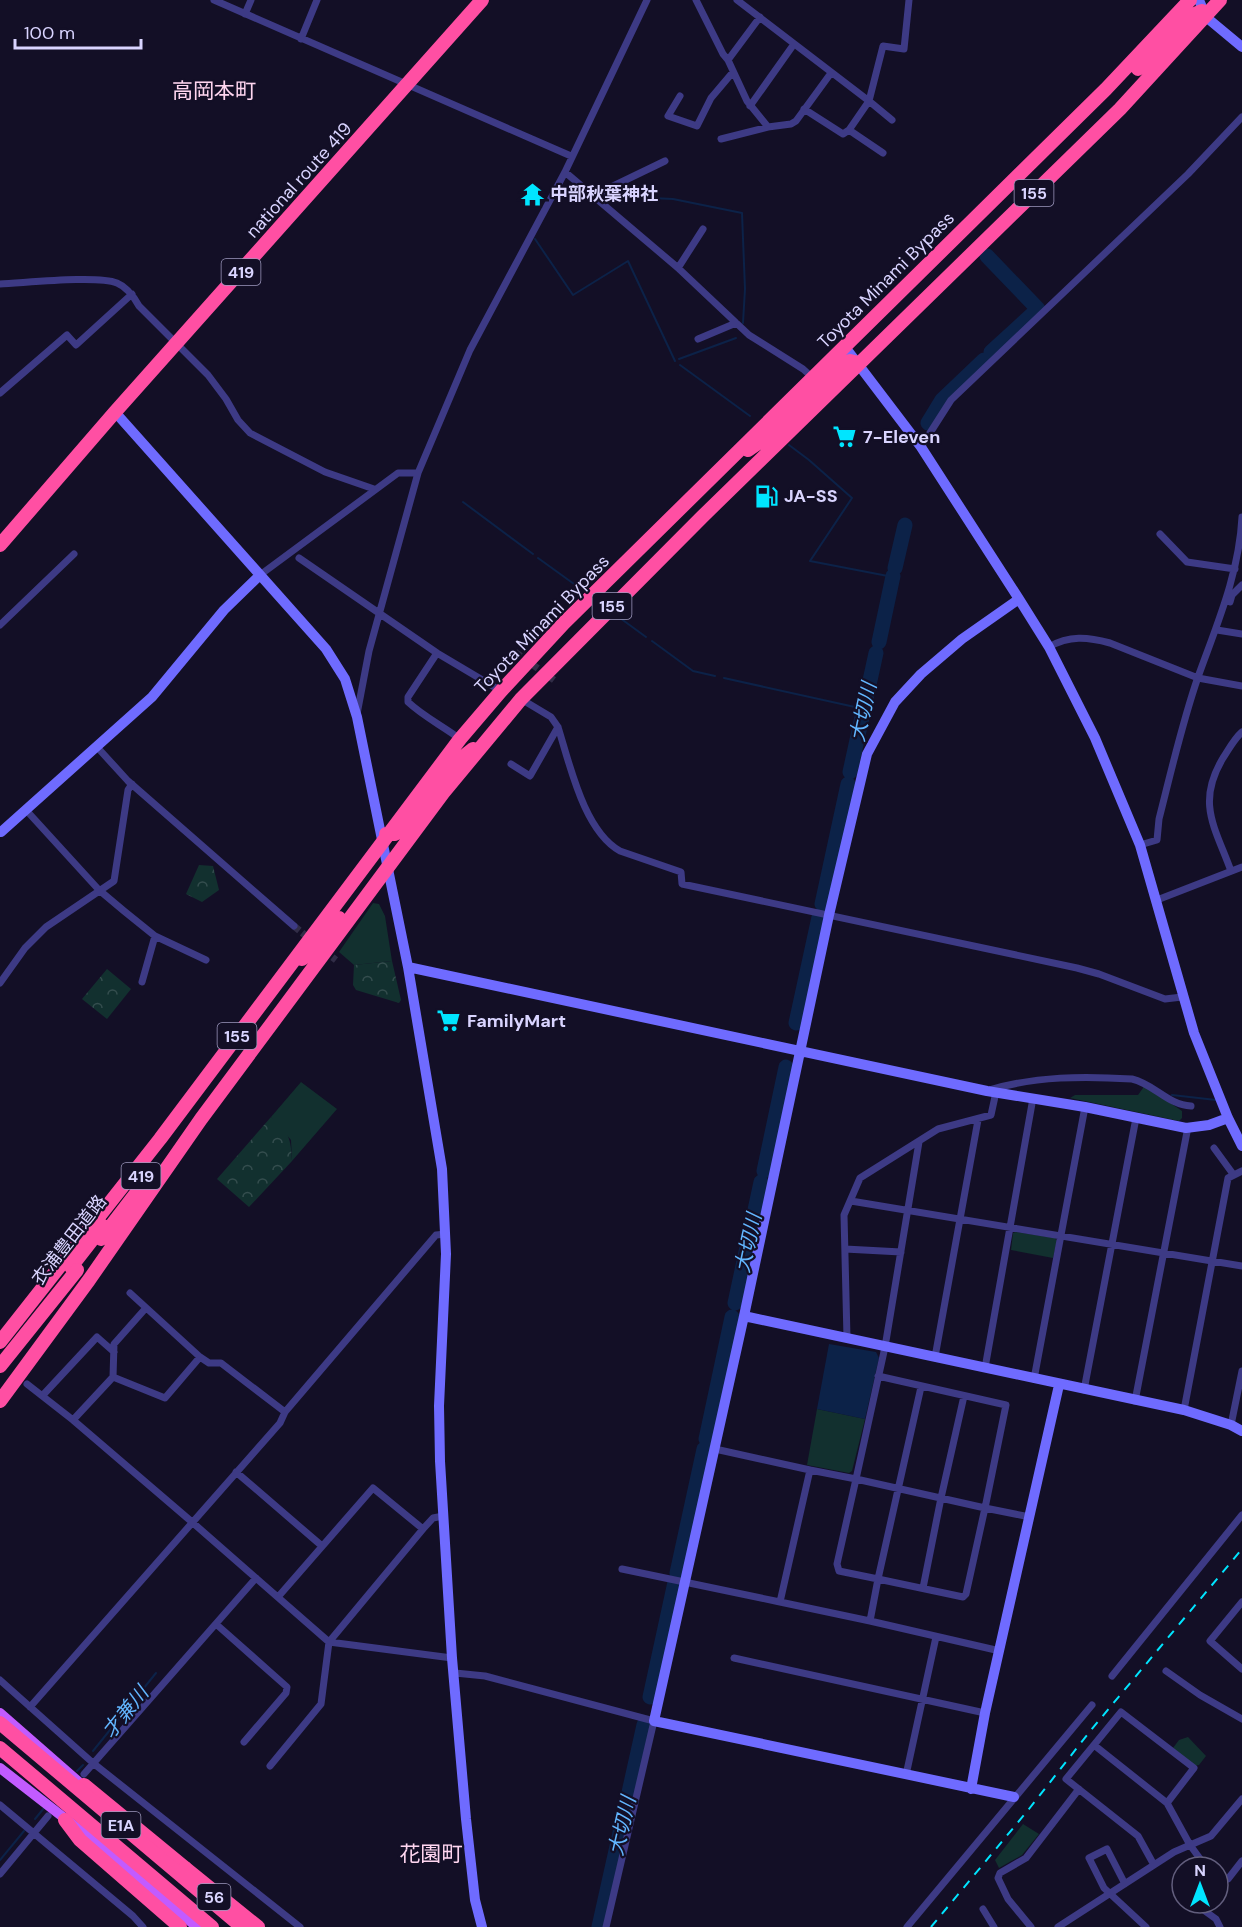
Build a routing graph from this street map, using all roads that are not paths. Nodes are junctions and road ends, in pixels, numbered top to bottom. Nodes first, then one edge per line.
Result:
1 (214, 0) edge
2 (251, 0) edge
3 (317, 0) edge
4 (483, 0) edge
5 (647, 0) edge
6 (696, 0) edge
7 (737, 0) edge
8 (909, 0) edge
9 (1190, 0) edge
10 (1220, 0) edge
11 (1202, 9) edge
12 (245, 14) junction
13 (760, 17) junction
14 (301, 39) junction
15 (794, 44) junction
16 (1242, 47) edge
17 (728, 60) junction
18 (733, 72) junction
19 (831, 73) junction
20 (408, 85) junction
21 (1106, 89) junction
22 (680, 96) dead end
23 (869, 101) junction
24 (750, 106) junction
25 (804, 109) junction
26 (1242, 117) edge
27 (892, 120) dead end
28 (768, 127) junction
29 (849, 130) junction
30 (721, 139) dead end
31 (883, 153) dead end
32 (571, 156) junction
33 (665, 161) dead end
34 (565, 172) junction
35 (594, 198) junction
36 (704, 229) dead end
37 (678, 268) junction
38 (0, 284) edge
39 (132, 294) junction
40 (736, 323) junction
41 (698, 339) dead end
42 (176, 345) junction
43 (845, 347) junction
44 (858, 363) junction
45 (813, 378) junction
46 (0, 393) edge
47 (115, 412) junction
48 (921, 447) junction
49 (725, 465) junction
50 (418, 473) junction
51 (374, 489) junction
52 (1242, 517) edge
53 (1160, 534) dead end
54 (0, 545) edge
55 (74, 554) dead end
56 (299, 558) dead end
57 (1235, 569) junction
58 (260, 575) junction
59 (1242, 585) edge
60 (1019, 599) junction
61 (380, 612) junction
62 (0, 625) edge
63 (1219, 631) junction
64 (1242, 634) edge
65 (1049, 647) junction
66 (437, 653) junction
67 (1198, 678) junction
68 (1242, 686) edge
69 (501, 691) junction
70 (521, 699) junction
71 (357, 717) junction
72 (558, 728) junction
73 (1242, 733) edge
74 (490, 735) junction
75 (460, 740) junction
76 (97, 747) junction
77 (511, 764) dead end
78 (132, 784) junction
79 (26, 810) junction
80 (0, 831) edge
81 (383, 835) junction
82 (1140, 845) junction
83 (1242, 867) edge
84 (1231, 871) junction
85 (388, 874) junction
86 (101, 892) junction
87 (1156, 900) junction
88 (829, 915) junction
89 (294, 926) tunnel mouth
90 (155, 936) junction
91 (206, 960) dead end
92 (408, 967) junction
93 (282, 976) junction
94 (142, 982) dead end
95 (0, 983) edge
96 (1182, 997) junction
97 (801, 1051) junction
98 (203, 1082) junction
99 (992, 1091) junction
100 (1033, 1098) junction
101 (1191, 1106) dead end
102 (1085, 1107) junction
103 (1136, 1118) junction
104 (1228, 1118) junction
105 (201, 1119) junction
106 (978, 1120) junction
107 (1186, 1128) junction
108 (919, 1142) junction
109 (1242, 1146) edge
110 (1214, 1148) dead end
111 (1242, 1171) edge
112 (1233, 1174) junction
113 (851, 1201) junction
114 (908, 1211) junction
115 (960, 1219) junction
116 (1010, 1227) junction
117 (446, 1234) junction
118 (1061, 1235) junction
119 (1113, 1244) junction
120 (845, 1249) junction
121 (901, 1252) junction
122 (1162, 1252) junction
123 (1211, 1260) junction
124 (1242, 1266) edge
125 (74, 1268) junction
126 (130, 1293) dead end
127 (145, 1309) junction
128 (744, 1316) junction
129 (847, 1338) junction
130 (0, 1342) edge
131 (885, 1347) junction
132 (114, 1352) junction
133 (200, 1357) junction
134 (935, 1357) junction
135 (0, 1358) edge
136 (0, 1366) edge
137 (985, 1368) junction
138 (1242, 1371) edge
139 (878, 1376) junction
140 (113, 1377) junction
141 (1034, 1379) junction
142 (27, 1384) dead end
143 (1059, 1385) junction
144 (921, 1387) junction
145 (1084, 1390) junction
146 (43, 1395) junction
147 (964, 1396) junction
148 (0, 1401) edge
149 (1135, 1401) junction
150 (1184, 1410) junction
151 (285, 1412) junction
152 (74, 1420) junction
153 (1231, 1425) junction
154 (1242, 1431) edge
155 (715, 1449) junction
156 (810, 1470) junction
157 (236, 1472) junction
158 (856, 1479) junction
159 (898, 1489) junction
160 (941, 1498) junction
161 (985, 1508) junction
162 (1242, 1515) edge
163 (443, 1516) junction
164 (1030, 1517) junction
165 (192, 1521) junction
166 (423, 1529) junction
167 (322, 1546) junction
168 (622, 1569) dead end
169 (256, 1578) junction
170 (878, 1579) junction
171 (686, 1584) junction
172 (923, 1588) junction
173 (278, 1598) junction
174 (780, 1602) junction
175 (1241, 1605) edge
176 (870, 1621) junction
177 (216, 1624) junction
178 (936, 1637) junction
179 (329, 1642) junction
180 (1000, 1651) junction
181 (452, 1658) junction
182 (734, 1658) dead end
183 (1242, 1669) edge
184 (1166, 1671) dead end
185 (454, 1673) junction
186 (1112, 1676) dead end
187 (0, 1680) edge
188 (923, 1700) junction
189 (1092, 1705) dead end
190 (30, 1707) junction
191 (0, 1713) edge
192 (985, 1713) junction
193 (1242, 1719) edge
194 (654, 1721) junction
195 (0, 1723) edge
196 (244, 1742) dead end
197 (1094, 1745) junction
198 (0, 1748) edge
199 (93, 1762) junction
200 (270, 1766) dead end
201 (0, 1768) edge
202 (906, 1775) junction
203 (84, 1780) junction
204 (971, 1789) junction
205 (1079, 1789) junction
206 (1014, 1797) junction
207 (1242, 1799) edge
208 (1167, 1803) junction
209 (0, 1805) edge
210 (48, 1816) dead end
211 (65, 1820) joint
212 (34, 1834) junction
213 (1190, 1845) junction
214 (1197, 1855) edge
215 (1242, 1860) edge
216 (1154, 1865) junction
217 (181, 1867) junction
218 (0, 1874) edge
219 (1230, 1876) edge
220 (1125, 1884) junction
221 (149, 1894) junction
222 (1110, 1894) junction
223 (983, 1909) dead end
224 (1210, 1915) edge
225 (144, 1927) edge
226 (180, 1927) edge
227 (186, 1927) edge
228 (197, 1927) edge
229 (212, 1927) edge
230 (242, 1927) edge
231 (252, 1927) edge
232 (258, 1927) edge
233 (268, 1927) edge
234 (300, 1927) edge
235 (482, 1927) edge
236 (606, 1927) edge
237 (907, 1927) edge
238 (994, 1927) edge
239 (1031, 1927) edge
240 (1058, 1927) edge
241 (1146, 1927) edge
242 (1220, 1927) edge

1 - 12 street
2 - 12 street
3 - 14 street
4 - 20 highway, national route 419 / 419
5 - 32 street
6 - 17 street
7 - 13 street
8 - 23 street
9 - 21 highway, Toyota Minami Bypass / 155
10 - 11 highway, Toyota Minami Bypass / 155
11 - 16 street
11 - 21 highway
11 - 44 highway, Toyota Minami Bypass / 155
12 - 14 street
13 - 15 street
13 - 17 street
14 - 20 street
15 - 19 street
15 - 24 street
17 - 18 street
18 - 22 street
18 - 24 street
19 - 23 street
19 - 25 street
20 - 32 street
20 - 42 highway, national route 419 / 419
21 - 43 highway, Toyota Minami Bypass / 155
23 - 27 street
23 - 29 street
24 - 28 street
25 - 28 street
25 - 29 street
26 - 48 street
28 - 30 street
29 - 31 street
32 - 34 street
33 - 35 street
34 - 35 street
34 - 50 street
35 - 37 street
36 - 37 street
37 - 40 street
38 - 39 street
39 - 42 street
39 - 46 street
40 - 41 street
40 - 45 street
42 - 47 highway, national route 419 / 419
42 - 51 street
43 - 44 street
43 - 45 highway, Toyota Minami Bypass / 155
44 - 48 street
44 - 49 highway, 155
44 - 70 highway, Toyota Minami Bypass / 155
45 - 49 highway, Toyota Minami Bypass / 155
47 - 54 highway, national route 419 / 419
47 - 58 street
48 - 60 street
49 - 69 highway, Toyota Minami Bypass / 155
50 - 51 street
50 - 61 street
51 - 58 street
52 - 57 street
53 - 57 street
55 - 62 street
56 - 61 street
57 - 63 street
58 - 71 street
58 - 76 street
59 - 63 street
60 - 65 street
60 - 88 street
61 - 66 street
61 - 71 street
63 - 64 street
63 - 67 street
65 - 67 street
65 - 82 street
66 - 69 street
66 - 75 street
67 - 68 street
67 - 82 street
69 - 75 highway, Toyota Minami Bypass / 155
70 - 72 street
70 - 74 highway, Toyota Minami Bypass / 155
71 - 81 street
72 - 77 street
72 - 88 street
73 - 84 street
74 - 81 highway
74 - 85 highway, Toyota Minami Bypass / 155
75 - 81 highway, Toyota Minami Bypass / 155
76 - 78 street
76 - 79 street
78 - 86 street
78 - 89 street
79 - 80 street
79 - 86 street
81 - 85 street
81 - 93 highway, Toyota Minami Bypass / 155
82 - 87 street
83 - 84 street
84 - 87 street
85 - 92 street
85 - 93 highway
85 - 105 highway, Toyota Minami Bypass / 155
86 - 90 street
86 - 95 street
87 - 96 street
88 - 96 street
88 - 97 street
90 - 91 street
90 - 94 street
92 - 97 street
92 - 117 street
93 - 98 highway, Toyota Minami Bypass / 155
96 - 104 street
97 - 99 street
97 - 128 street
98 - 125 highway, 衣浦豊田道路 / 419
98 - 130 highway, Toyota Minami Bypass / 155
99 - 100 street
99 - 101 street
99 - 106 street
100 - 102 street
100 - 116 street
102 - 103 street
102 - 118 street
103 - 107 street
103 - 119 street
104 - 107 street
104 - 109 street
105 - 125 highway, 衣浦豊田道路 / 419
105 - 148 highway, Toyota Minami Bypass / 155
106 - 108 street
106 - 115 street
107 - 122 street
108 - 113 street
108 - 114 street
110 - 112 street
111 - 112 street
112 - 123 street
113 - 114 street
113 - 120 street
114 - 115 street
114 - 121 street
115 - 116 street
115 - 134 street
116 - 118 street
116 - 137 street
117 - 151 street
117 - 163 street
118 - 119 street
118 - 141 street
119 - 122 street
119 - 145 street
120 - 121 street
120 - 129 street
121 - 131 street
122 - 123 street
122 - 149 street
123 - 124 street
123 - 150 street
125 - 135 highway, 衣浦豊田道路 / 419
125 - 136 highway, 衣浦豊田道路 / 419, bridge
126 - 127 street
127 - 132 street
127 - 133 street
128 - 129 street
128 - 155 street
129 - 131 street
131 - 134 street
131 - 139 street
132 - 140 street
132 - 146 street
133 - 140 street
133 - 151 street
134 - 137 street
137 - 141 street
138 - 153 street
139 - 144 street
139 - 158 street
140 - 152 street
141 - 143 street
142 - 146 street
143 - 145 street
143 - 164 street
144 - 147 street
144 - 159 street
145 - 149 street
146 - 152 street
147 - 160 street
147 - 161 street
149 - 150 street
150 - 153 street
151 - 157 street
152 - 165 street
153 - 154 street
155 - 156 street
155 - 171 street
156 - 158 street
156 - 174 street
157 - 165 street
157 - 167 street
158 - 159 street
158 - 170 street
159 - 160 street
159 - 170 street
160 - 161 street
160 - 172 street
161 - 164 street
161 - 172 street
162 - 186 street
163 - 166 street
163 - 181 street
164 - 180 street
165 - 169 street
165 - 190 street
166 - 167 street
166 - 179 street
167 - 173 street
168 - 171 street
169 - 173 street
169 - 177 street
170 - 172 street
170 - 176 street
171 - 174 street
171 - 194 street
173 - 179 street
174 - 176 street
175 - 183 street
176 - 178 street
177 - 196 street
177 - 199 street
178 - 180 street
178 - 188 street
179 - 181 street
179 - 200 street
180 - 192 street
181 - 185 street
182 - 188 street
184 - 193 street
185 - 194 street
185 - 235 street
187 - 190 street
188 - 192 street
188 - 202 street
189 - 206 street
190 - 199 street
191 - 203 main road
192 - 204 street
194 - 202 street
194 - 236 street
195 - 230 highway, E1A, bridge
197 - 205 street
197 - 208 street
197 - 208 street
198 - 229 highway, E1A, bridge
199 - 203 street
199 - 234 street
201 - 211 main road
202 - 204 street
203 - 217 highway
204 - 206 street
205 - 216 street
205 - 239 street
206 - 237 street
207 - 213 street
208 - 213 street
209 - 212 street
210 - 212 street
211 - 221 highway
212 - 218 street
212 - 225 street
213 - 214 street
213 - 216 street
215 - 219 street
216 - 220 street
217 - 231 main road, 56
217 - 232 highway, bridge
217 - 233 main road
220 - 222 street
220 - 222 street
221 - 226 highway
221 - 227 main road
221 - 228 main road, 56
222 - 240 street
222 - 241 street
223 - 238 street
224 - 242 street

